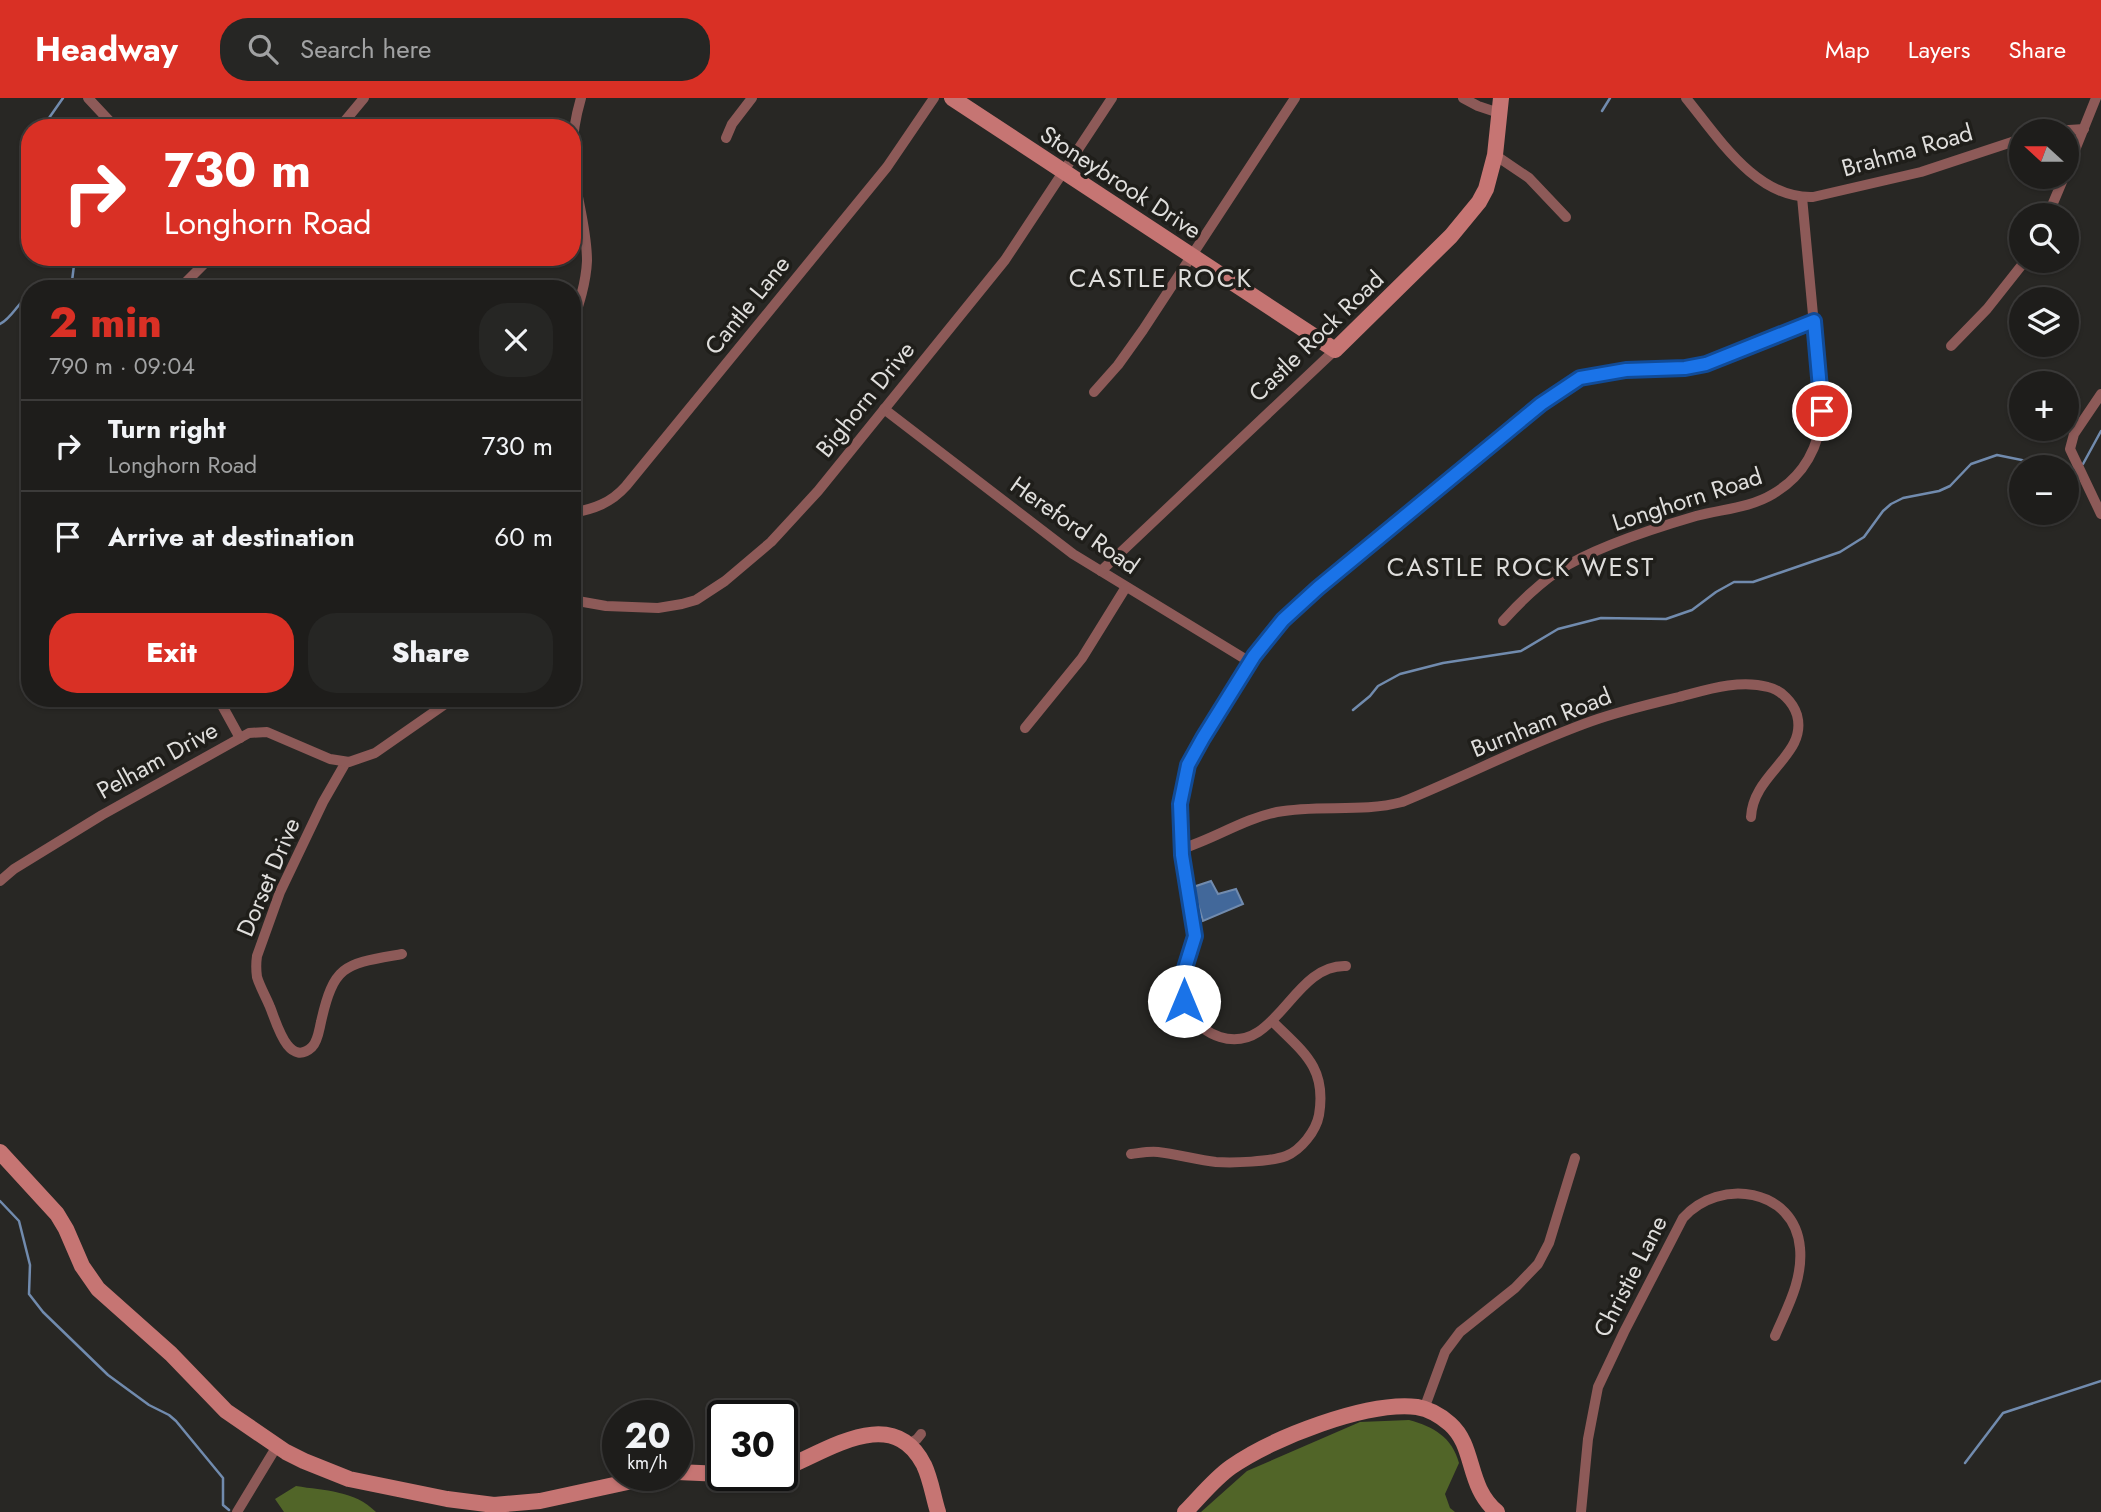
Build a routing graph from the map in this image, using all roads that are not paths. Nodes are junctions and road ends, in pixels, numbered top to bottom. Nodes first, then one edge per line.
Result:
1 (88, 98) edge
2 (364, 98) edge
3 (581, 98) edge
4 (752, 98) edge
5 (934, 98) edge
6 (952, 98) edge
7 (1112, 98) edge
8 (1295, 98) edge
9 (1463, 98) edge
10 (1686, 98) edge
11 (2096, 98) edge
12 (1500, 105) edge
13 (108, 119) edge
14 (346, 119) edge
15 (577, 119) edge
16 (2079, 129) edge
17 (2084, 129) junction
18 (726, 138) dead end
19 (2079, 141) edge
20 (2009, 143) edge
21 (1495, 155) junction
22 (1064, 172) junction
23 (1802, 197) junction
24 (581, 214) edge
25 (1566, 217) dead end
26 (1192, 256) junction
27 (202, 266) edge
28 (2016, 273) edge
29 (188, 280) edge
30 (581, 294) edge
31 (1814, 321) junction
32 (1951, 346) dead end
33 (1335, 350) junction
34 (1094, 392) dead end
35 (2101, 394) edge
36 (2092, 408) junction
37 (884, 409) junction
38 (2101, 418) edge
39 (581, 511) edge
40 (2101, 514) edge
41 (1101, 571) junction
42 (1126, 587) junction
43 (581, 602) edge
44 (1503, 621) dead end
45 (1251, 662) junction
46 (223, 707) edge
47 (441, 707) edge
48 (1024, 728) dead end
49 (240, 738) junction
50 (346, 762) junction
51 (1751, 817) dead end
52 (1181, 849) junction
53 (0, 881) edge
54 (402, 954) dead end
55 (1346, 966) dead end
56 (1272, 1021) junction
57 (0, 1152) edge
58 (1131, 1154) dead end
59 (1575, 1158) dead end
60 (1775, 1336) dead end
61 (1424, 1409) junction
62 (921, 1434) dead end
63 (907, 1445) junction
64 (277, 1446) junction
65 (798, 1461) edge
66 (602, 1490) edge
67 (544, 1506) edge
68 (237, 1512) edge
69 (938, 1512) edge
70 (1185, 1512) edge
71 (1497, 1512) edge
72 (1581, 1512) edge

1 - 13 street
2 - 14 street
3 - 15 street
4 - 18 street
5 - 39 street, Cantle Lane
6 - 22 street, Stoneybrook Drive
7 - 22 street, Bighorn Drive
8 - 26 street
9 - 12 street
10 - 23 street
11 - 17 street
12 - 21 street, Castle Rock Road
16 - 17 street
17 - 19 street
20 - 23 street, Brahma Road
21 - 25 street
21 - 33 street, Castle Rock Road
22 - 26 street, Stoneybrook Drive
22 - 37 street, Bighorn Drive
23 - 31 street, Longhorn Road
24 - 30 street
26 - 33 street, Stoneybrook Drive
26 - 34 street
27 - 29 street
28 - 32 street
31 - 44 street, Longhorn Road
31 - 45 street
33 - 41 street, Castle Rock Road
35 - 36 street
36 - 38 street
36 - 40 street
37 - 41 street, Hereford Road
37 - 43 street, Bighorn Drive
41 - 42 street, Hereford Road
42 - 45 street, Hereford Road
42 - 48 street
45 - 52 street
46 - 49 street
47 - 50 street
49 - 50 street, Pelham Drive
49 - 53 street, Pelham Drive
50 - 54 street, Dorset Drive
51 - 52 street, Burnham Road
52 - 56 street
55 - 56 street
56 - 58 street
57 - 64 street
59 - 61 street
60 - 72 street, Christie Lane
61 - 70 street
61 - 71 street
62 - 63 street
63 - 65 street
63 - 69 street
64 - 67 street
64 - 68 street
66 - 67 street

